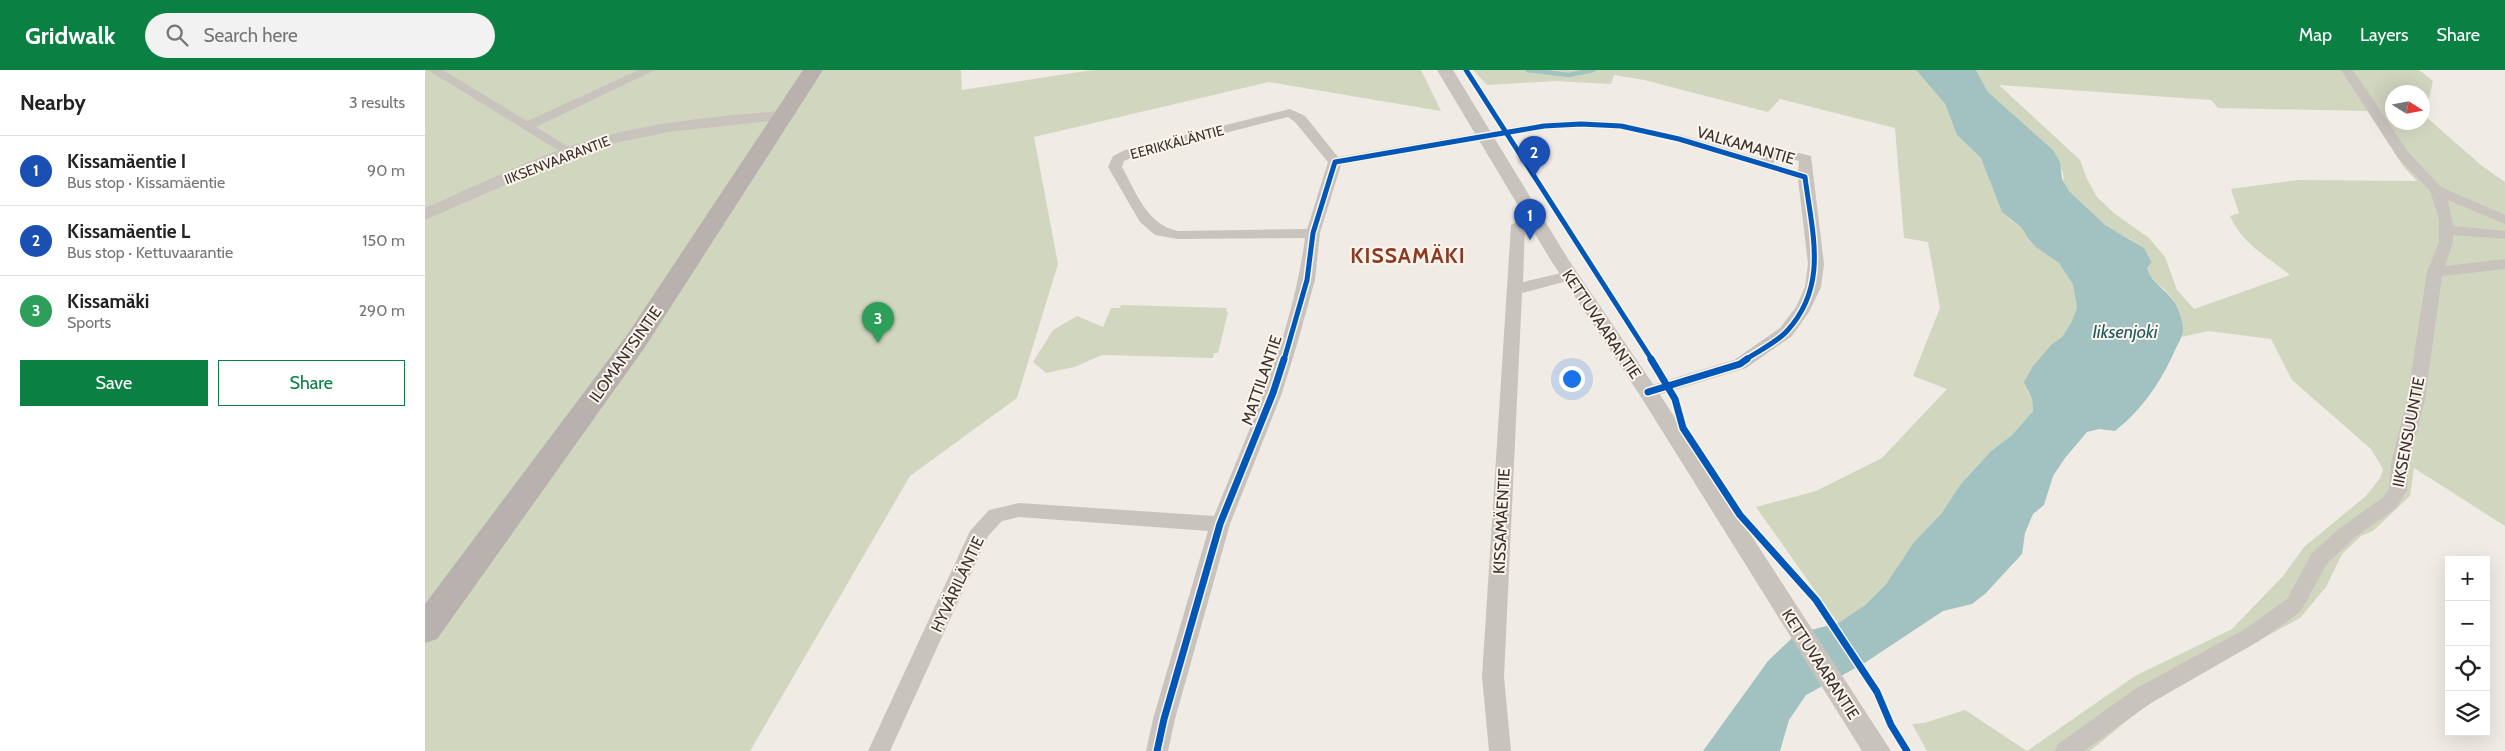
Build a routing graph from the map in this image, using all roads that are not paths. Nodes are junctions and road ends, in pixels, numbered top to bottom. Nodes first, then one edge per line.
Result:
1 (434, 70) edge
2 (649, 70) edge
3 (813, 70) edge
4 (1445, 70) edge
5 (2347, 70) edge
6 (783, 116) junction
7 (527, 126) junction
8 (1486, 136) junction
9 (569, 153) junction
10 (1335, 162) junction
11 (2436, 190) junction
12 (425, 215) edge
13 (2505, 220) edge
14 (1518, 225) dead end
15 (2445, 230) junction
16 (1313, 233) junction
17 (2505, 234) edge
18 (2505, 264) edge
19 (2435, 272) junction
20 (1570, 276) junction
21 (1514, 290) junction
22 (1648, 392) junction
23 (1220, 524) junction
24 (425, 629) edge
25 (879, 751) edge
26 (1157, 751) edge
27 (1500, 751) edge
28 (1877, 751) edge
29 (2066, 751) edge

1 - 7 street
2 - 7 street
3 - 6 main road, ILOMANTSINTIE
4 - 8 street, KETTUVAARANTIE
5 - 11 street, IIKSENSUUNTIE
6 - 9 street, IIKSENVAARANTIE
6 - 24 main road, ILOMANTSINTIE
7 - 9 street
8 - 10 street
8 - 20 street, KETTUVAARANTIE
8 - 22 street, VALKAMANTIE
9 - 12 street, IIKSENVAARANTIE
10 - 16 street, MATTILANTIE
10 - 16 street, EERIKKÄLÄNTIE
11 - 13 street
11 - 15 street, IIKSENSUUNTIE
14 - 21 street, KISSAMÄENTIE
15 - 17 street
15 - 19 street, IIKSENSUUNTIE
16 - 23 street, MATTILANTIE
18 - 19 street
19 - 29 street, IIKSENSUUNTIE
20 - 21 street
20 - 22 street, KETTUVAARANTIE
21 - 27 street, KISSAMÄENTIE
22 - 28 street, KETTUVAARANTIE
23 - 25 street, HYVÄRILÄNTIE
23 - 26 street, MATTILANTIE

